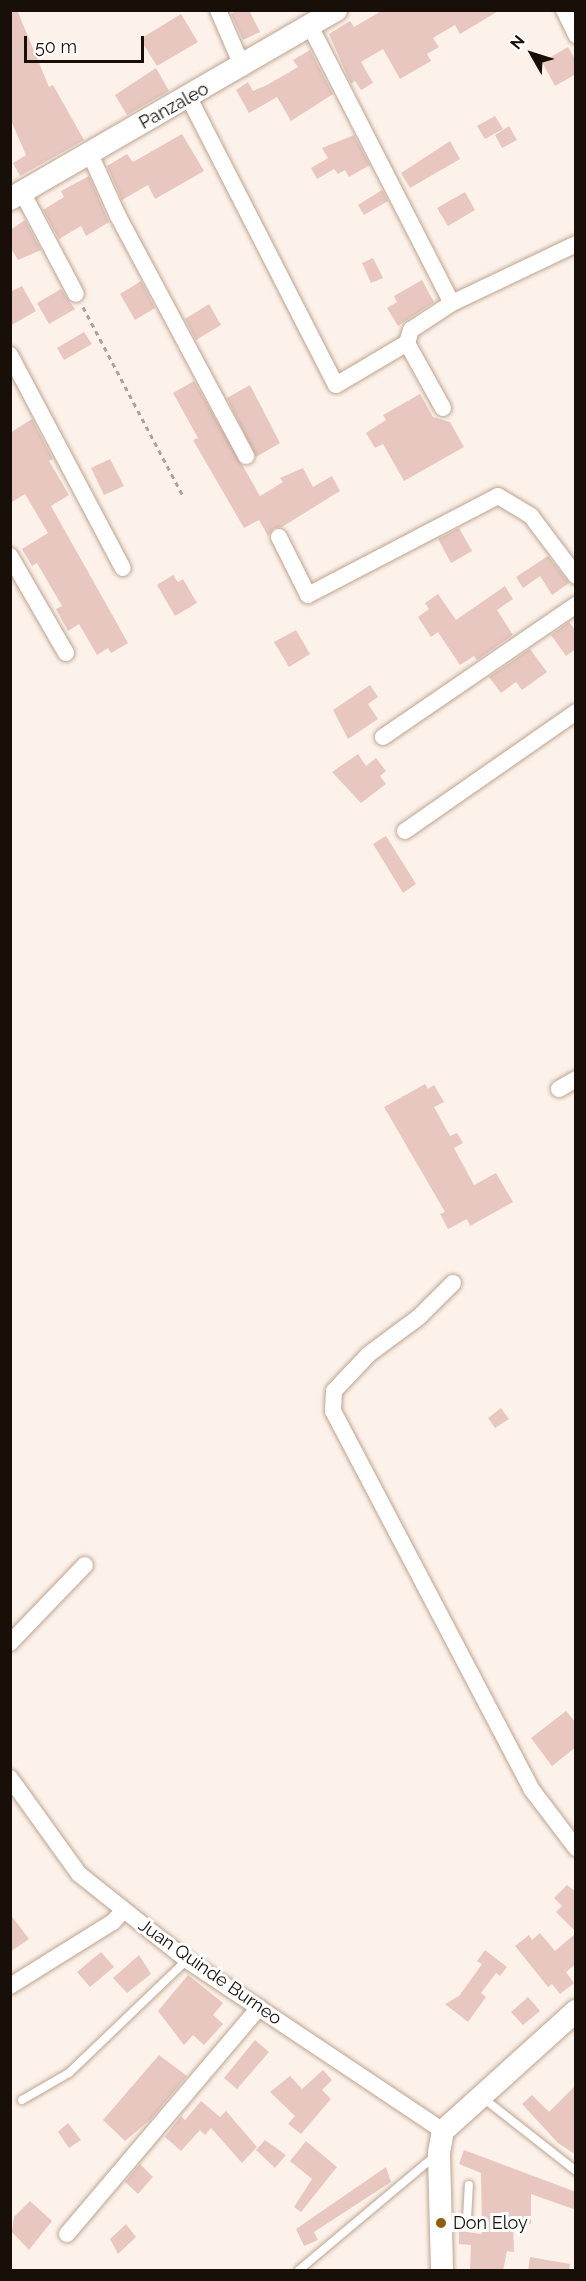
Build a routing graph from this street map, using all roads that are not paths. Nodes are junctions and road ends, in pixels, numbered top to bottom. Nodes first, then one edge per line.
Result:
1 (218, 10) edge
2 (336, 10) edge
3 (564, 10) edge
4 (310, 26) junction
5 (576, 35) edge
6 (243, 68) junction
7 (189, 98) junction
8 (90, 154) junction
9 (16, 196) edge
10 (576, 244) edge
11 (76, 294) road end
12 (452, 303) junction
13 (407, 343) junction
14 (10, 355) edge
15 (443, 408) dead end
16 (246, 456) dead end
17 (279, 537) dead end
18 (10, 556) edge
19 (123, 568) dead end
20 (576, 576) edge
21 (576, 605) edge
22 (66, 653) dead end
23 (576, 712) edge
24 (383, 737) dead end
25 (405, 831) dead end
26 (576, 1079) edge
27 (559, 1089) dead end
28 (453, 1283) dead end
29 (85, 1565) dead end
30 (10, 1643) edge
31 (10, 1778) edge
32 (576, 1848) edge
33 (123, 1911) junction
34 (187, 1960) junction
35 (10, 1986) edge
36 (260, 2008) junction
37 (576, 2011) edge
38 (479, 2095) junction
39 (22, 2100) dead end
40 (441, 2142) junction
41 (576, 2170) edge
42 (469, 2185) dead end
43 (441, 2227) junction
44 (67, 2234) dead end
45 (299, 2271) edge
46 (442, 2271) edge

1 - 6 street
2 - 4 street, Panzaleo
3 - 5 street
4 - 6 street, Panzaleo
4 - 12 street
6 - 7 street, Panzaleo
7 - 8 street, Panzaleo
7 - 13 street
8 - 9 street, Panzaleo
8 - 16 street
9 - 11 street
10 - 12 street
12 - 13 street
13 - 15 street
14 - 19 street
17 - 20 street
18 - 22 street
21 - 24 street
23 - 25 street
26 - 27 street
28 - 32 street
29 - 30 street
31 - 33 street, Juan Quinde Burneo
33 - 34 street, Juan Quinde Burneo
33 - 35 street
34 - 36 street, Juan Quinde Burneo
34 - 39 lane
36 - 40 street, Juan Quinde Burneo
36 - 44 street
37 - 38 street
38 - 40 street
38 - 41 lane
40 - 43 street
40 - 45 lane
42 - 43 lane
43 - 46 street

